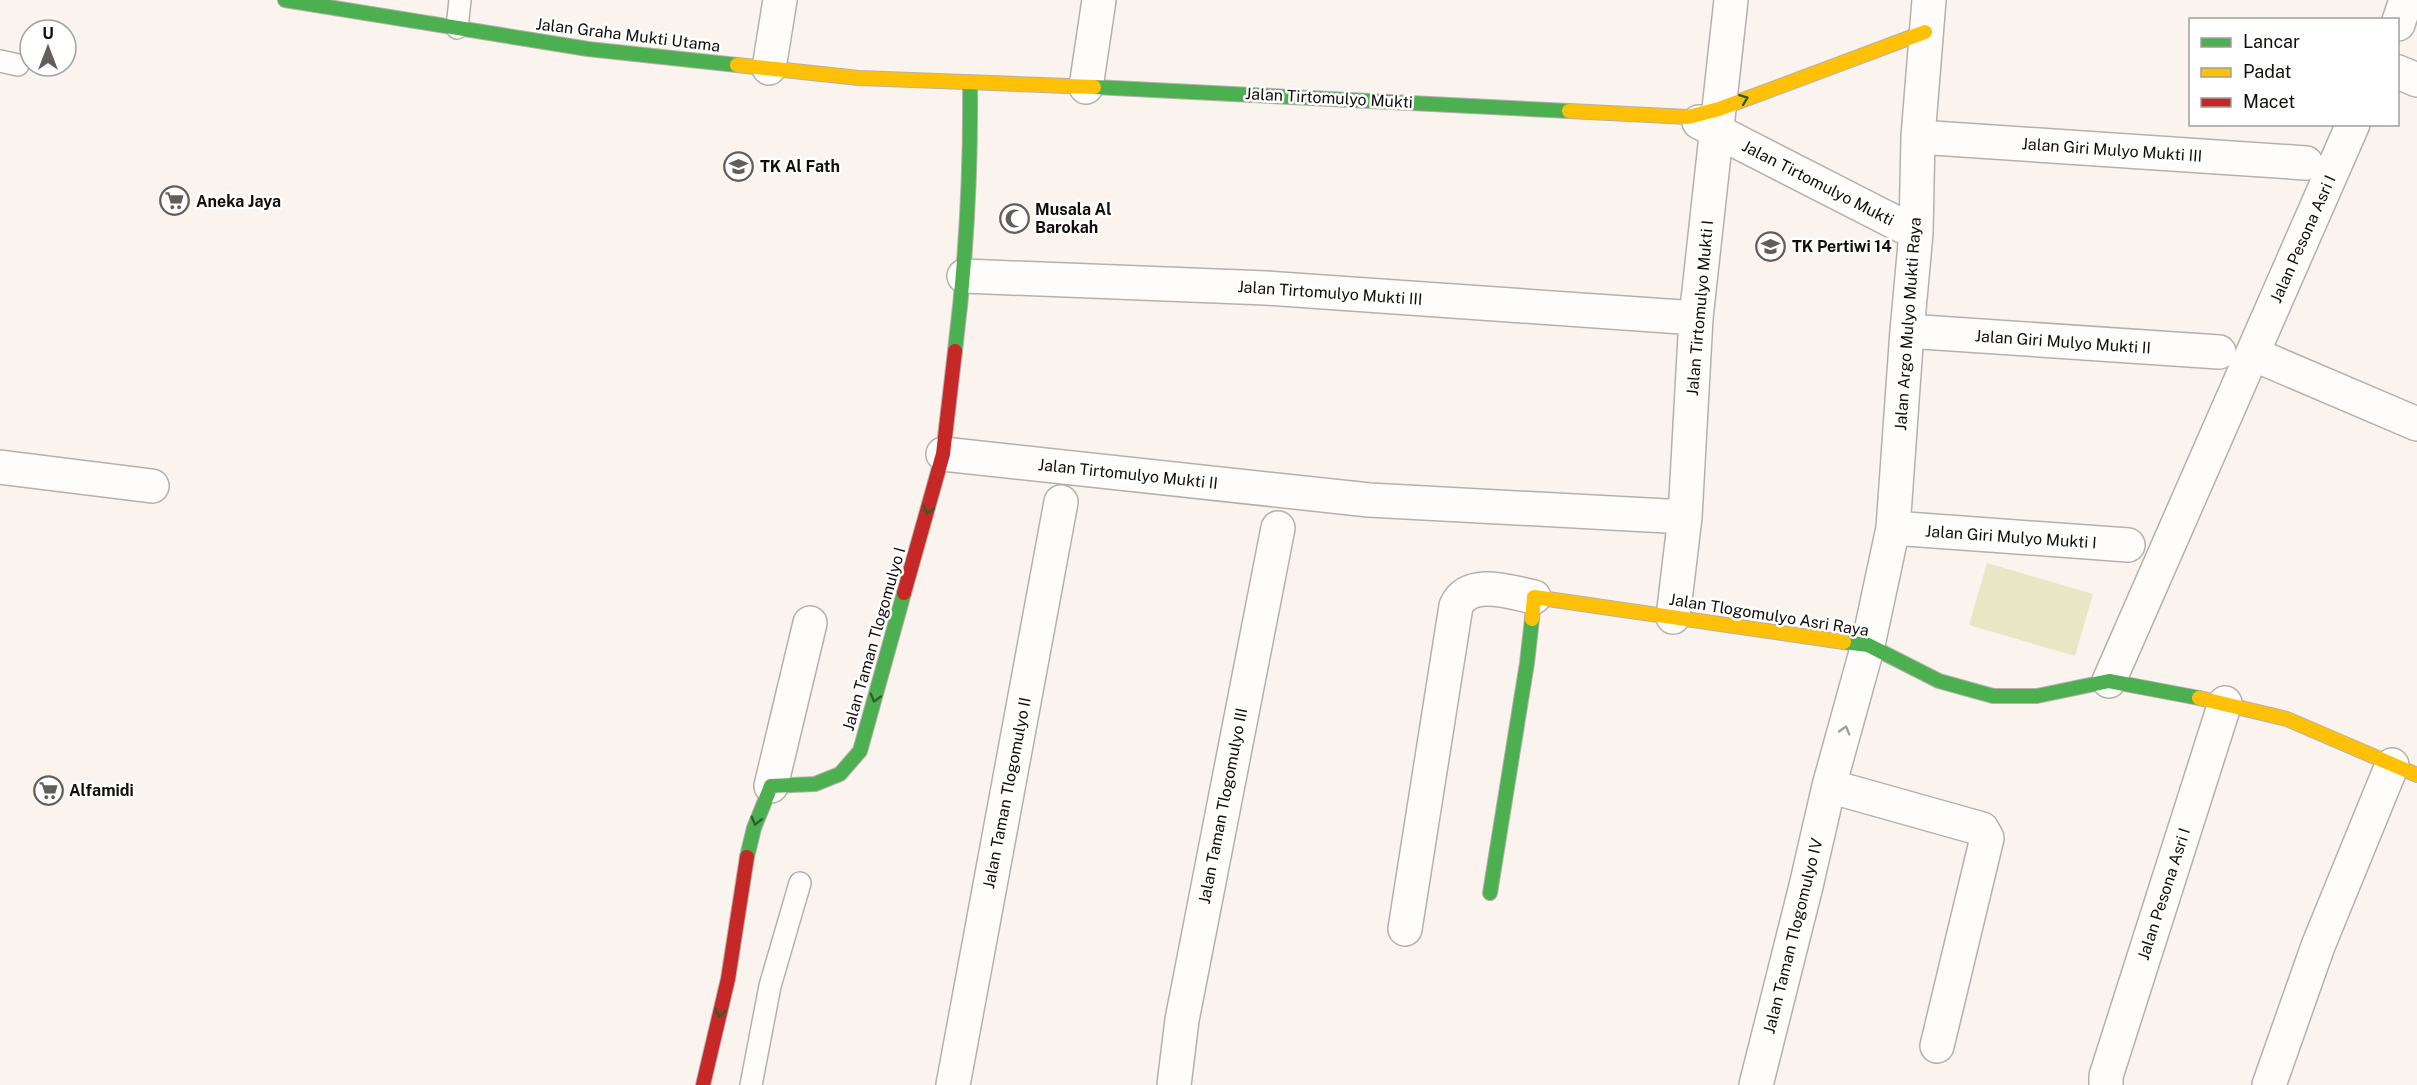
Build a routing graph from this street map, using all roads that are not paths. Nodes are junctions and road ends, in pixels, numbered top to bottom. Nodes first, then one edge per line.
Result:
1 (285, 0) edge
2 (460, 0) edge
3 (780, 0) edge
4 (1099, 0) edge
5 (1731, 0) edge
6 (1929, 0) edge
7 (2406, 0) edge
8 (2399, 19) edge
9 (457, 28) junction
10 (1925, 32) junction
11 (769, 68) junction
12 (2399, 73) edge
13 (2417, 80) edge
14 (970, 82) junction
15 (1086, 87) junction
16 (1708, 119) junction
17 (2352, 126) edge
18 (1918, 137) junction
19 (2306, 163) dead end
20 (1916, 233) junction
21 (964, 276) junction
22 (1696, 318) junction
23 (1907, 331) junction
24 (2219, 352) dead end
25 (2253, 354) junction
26 (2417, 424) edge
27 (943, 454) junction
28 (0, 467) edge
29 (152, 486) dead end
30 (1061, 502) dead end
31 (1684, 517) junction
32 (1278, 528) dead end
33 (1893, 528) junction
34 (2128, 545) dead end
35 (1534, 597) junction
36 (1673, 617) junction
37 (810, 623) dead end
38 (1868, 645) junction
39 (2109, 681) junction
40 (2224, 703) junction
41 (2404, 770) edge
42 (771, 786) junction
43 (1829, 786) junction
44 (800, 883) dead end
45 (1490, 893) dead end
46 (1405, 929) dead end
47 (1937, 1046) dead end
48 (703, 1085) edge
49 (751, 1085) edge
50 (953, 1085) edge
51 (1174, 1085) edge
52 (1756, 1085) edge
53 (2106, 1085) edge
54 (2269, 1085) edge

1 - 9 street, Jalan Graha Mukti Utama
2 - 9 lane
3 - 11 street
4 - 15 street
5 - 16 street, Jalan Tirtomulyo Mukti I
6 - 10 street, Jalan Argo Mulyo Mukti Raya
7 - 8 street
9 - 11 street, Jalan Graha Mukti Utama
16 -> 10 street, Jalan Tirtomulyo Mukti
10 - 18 street, Jalan Argo Mulyo Mukti Raya
11 - 14 street, Jalan Graha Mukti Utama
12 - 13 street
14 - 15 street, Jalan Tirtomulyo Mukti
14 - 21 street
15 - 16 street, Jalan Tirtomulyo Mukti
16 - 20 street, Jalan Tirtomulyo Mukti
16 - 22 street, Jalan Tirtomulyo Mukti I
17 - 25 street, Jalan Pesona Asri I
18 - 19 street, Jalan Giri Mulyo Mukti III
18 - 20 street, Jalan Argo Mulyo Mukti Raya
20 - 23 street, Jalan Argo Mulyo Mukti Raya
21 - 22 street, Jalan Tirtomulyo Mukti III
21 - 27 street
22 - 31 street, Jalan Tirtomulyo Mukti I
23 - 24 street, Jalan Giri Mulyo Mukti II
23 - 33 street, Jalan Argo Mulyo Mukti Raya
25 - 26 street
25 - 39 street, Jalan Pesona Asri I
27 - 31 street, Jalan Tirtomulyo Mukti II
27 -> 42 street, Jalan Taman Tlogomulyo I
28 - 29 street
30 - 50 street, Jalan Taman Tlogomulyo II
31 - 36 street, Jalan Tirtomulyo Mukti I
32 - 51 street, Jalan Taman Tlogomulyo III
33 - 34 street, Jalan Giri Mulyo Mukti I
33 - 38 street, Jalan Argo Mulyo Mukti Raya
35 - 36 street, Jalan Tlogomulyo Asri Raya
35 - 45 street
35 - 46 street
36 - 38 street, Jalan Tlogomulyo Asri Raya
37 - 42 street
38 - 39 street, Jalan Tlogomulyo Asri Raya
43 -> 38 street, Jalan Taman Tlogomulyo IV
39 - 40 street, Jalan Tlogomulyo Asri Raya
40 - 41 street, Jalan Tlogomulyo Asri Raya
40 - 53 street, Jalan Pesona Asri I
41 - 54 street
42 -> 48 street
43 - 47 street
43 - 52 street, Jalan Taman Tlogomulyo IV
44 - 49 lane

